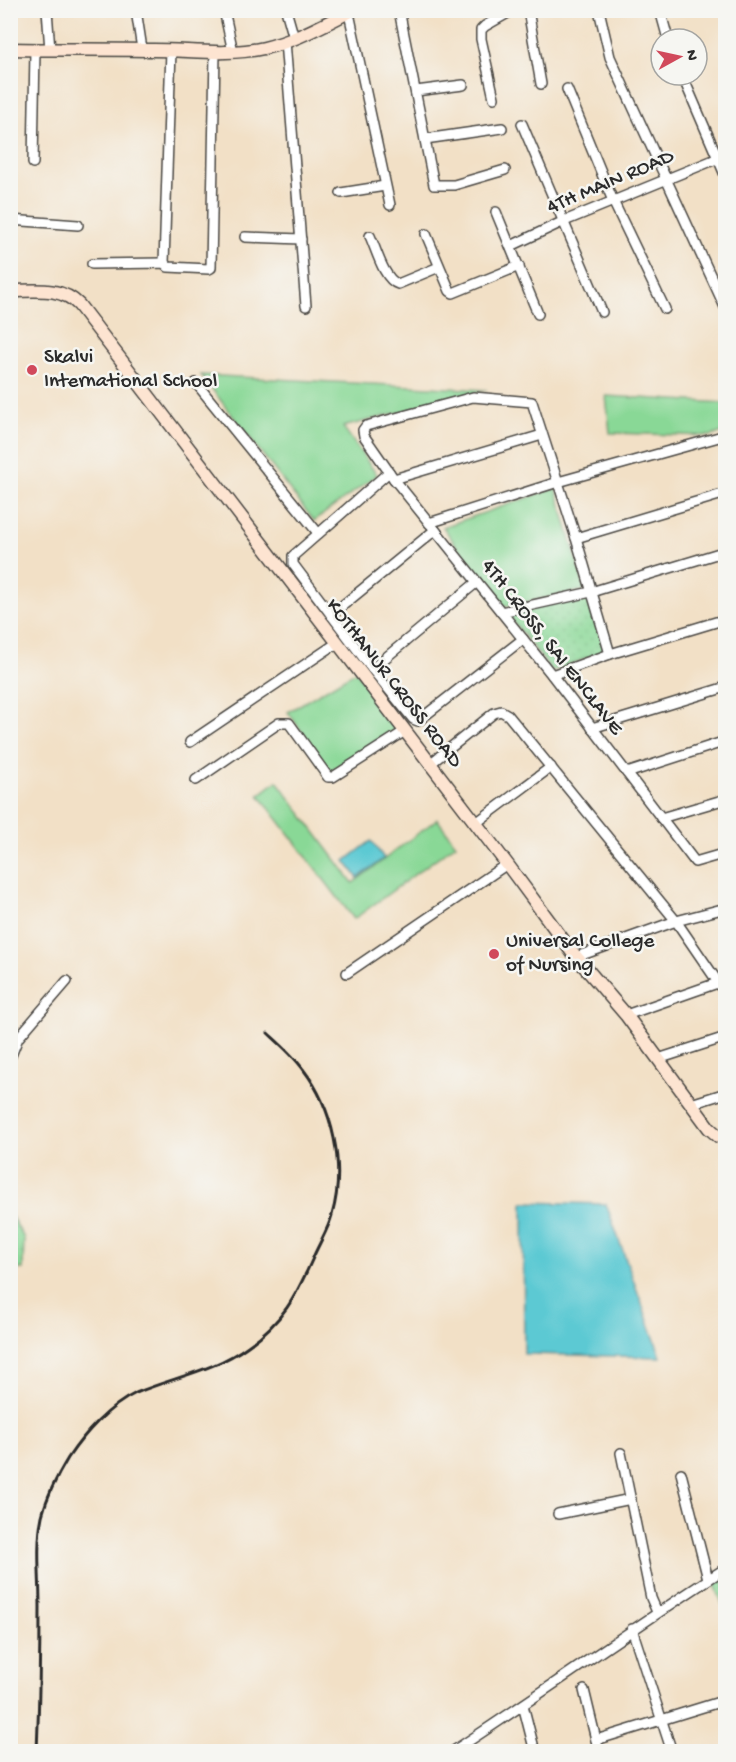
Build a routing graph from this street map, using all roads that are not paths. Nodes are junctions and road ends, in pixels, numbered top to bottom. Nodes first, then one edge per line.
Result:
1 (46, 10) edge
2 (136, 10) edge
3 (224, 10) edge
4 (286, 10) edge
5 (399, 10) edge
6 (513, 10) edge
7 (528, 10) edge
8 (599, 10) edge
9 (660, 10) edge
10 (351, 12) edge
11 (665, 27) edge
12 (289, 39) junction
13 (10, 50) edge
14 (35, 50) junction
15 (50, 50) junction
16 (142, 50) junction
17 (171, 50) junction
18 (233, 52) junction
19 (215, 53) junction
20 (541, 84) dead end
21 (463, 85) dead end
22 (688, 87) edge
23 (567, 89) dead end
24 (416, 91) junction
25 (494, 98) dead end
26 (522, 124) dead end
27 (502, 128) dead end
28 (425, 139) junction
29 (722, 157) edge
30 (33, 163) dead end
31 (505, 170) dead end
32 (726, 177) edge
33 (666, 179) junction
34 (385, 186) junction
35 (341, 194) dead end
36 (613, 201) junction
37 (390, 205) dead end
38 (496, 212) dead end
39 (10, 220) edge
40 (562, 222) junction
41 (78, 225) dead end
42 (426, 234) dead end
43 (370, 236) dead end
44 (245, 237) dead end
45 (301, 239) junction
46 (511, 246) junction
47 (164, 263) junction
48 (92, 264) dead end
49 (519, 266) junction
50 (439, 267) junction
51 (10, 291) edge
52 (306, 306) dead end
53 (725, 308) edge
54 (664, 309) dead end
55 (602, 312) dead end
56 (538, 314) dead end
57 (196, 383) dead end
58 (542, 435) junction
59 (726, 435) edge
60 (392, 476) junction
61 (558, 482) junction
62 (726, 492) edge
63 (432, 527) junction
64 (318, 533) junction
65 (576, 538) junction
66 (726, 551) edge
67 (477, 582) junction
68 (591, 592) junction
69 (501, 612) junction
70 (331, 615) junction
71 (726, 619) edge
72 (523, 639) junction
73 (338, 644) junction
74 (610, 654) junction
75 (372, 669) junction
76 (552, 675) junction
77 (726, 687) edge
78 (592, 728) junction
79 (405, 731) junction
80 (726, 741) edge
81 (190, 742) dead end
82 (430, 764) junction
83 (551, 767) junction
84 (627, 773) junction
85 (196, 780) dead end
86 (726, 799) edge
87 (661, 818) junction
88 (476, 823) junction
89 (726, 853) edge
90 (507, 864) junction
91 (726, 908) edge
92 (676, 921) junction
93 (576, 957) junction
94 (347, 973) dead end
95 (67, 981) dead end
96 (721, 981) edge
97 (726, 994) edge
98 (626, 1015) junction
99 (726, 1037) edge
100 (10, 1058) edge
101 (658, 1059) junction
102 (726, 1093) edge
103 (691, 1104) junction
104 (726, 1137) edge
105 (621, 1453) dead end
106 (681, 1473) dead end
107 (631, 1499) junction
108 (558, 1514) dead end
109 (726, 1568) edge
110 (708, 1579) junction
111 (657, 1612) junction
112 (632, 1629) junction
113 (584, 1690) dead end
114 (726, 1700) edge
115 (523, 1705) junction
116 (662, 1719) junction
117 (596, 1740) junction
118 (457, 1750) edge
119 (535, 1752) edge
120 (599, 1752) edge
121 (672, 1752) edge

1 - 15 street
2 - 16 street
3 - 18 street
4 - 12 street
5 - 24 street
6 - 25 street
7 - 20 street
8 - 33 street
9 - 11 street
10 - 12 street
10 - 34 street
12 - 18 street
12 - 45 street
13 - 14 street
14 - 15 street
14 - 30 street
15 - 16 street
16 - 17 street
17 - 19 street
17 - 47 street
18 - 19 street
19 - 47 street
21 - 24 street
22 - 29 street
23 - 36 street
24 - 28 street
26 - 40 street
27 - 28 street
28 - 31 street
29 - 32 street
29 - 33 street, 4TH MAIN ROAD
33 - 36 street, 4TH MAIN ROAD
33 - 53 street
34 - 35 street
34 - 37 street
36 - 40 street, 4TH MAIN ROAD
36 - 54 street
38 - 46 street
39 - 41 street
40 - 46 street, 4TH MAIN ROAD
40 - 55 street
42 - 50 street
43 - 50 street
44 - 45 street
45 - 52 street
46 - 49 street
47 - 48 street
49 - 50 street
49 - 56 street
51 - 73 street, KOTHANUR CROSS ROAD
57 - 64 street
58 - 60 street
58 - 60 street, 4TH CROSS, SAI ENCLAVE
58 - 61 street
59 - 61 street
60 - 63 street, 4TH CROSS, SAI ENCLAVE
60 - 64 street
61 - 63 street
61 - 65 street
62 - 65 street
63 - 67 street, 4TH CROSS, SAI ENCLAVE
63 - 70 street
64 - 70 street
65 - 68 street
66 - 68 street
67 - 69 street, 4TH CROSS, SAI ENCLAVE
67 - 75 street
68 - 69 street
68 - 74 street
69 - 72 street, 4TH CROSS, SAI ENCLAVE
70 - 75 street
71 - 74 street
72 - 75 street
72 - 76 street, 4TH CROSS, SAI ENCLAVE
73 - 79 street, KOTHANUR CROSS ROAD
73 - 81 street
74 - 76 street
76 - 78 street, 4TH CROSS, SAI ENCLAVE
77 - 78 street
78 - 84 street, 4TH CROSS, SAI ENCLAVE
79 - 82 street, KOTHANUR CROSS ROAD
79 - 85 street
80 - 84 street
82 - 83 street
82 - 88 street, KOTHANUR CROSS ROAD
83 - 88 street
83 - 92 street
84 - 87 street, 4TH CROSS, SAI ENCLAVE
86 - 87 street
87 - 89 street, 4TH CROSS, SAI ENCLAVE
88 - 90 street, KOTHANUR CROSS ROAD
90 - 93 street, KOTHANUR CROSS ROAD
90 - 94 street
91 - 92 street
92 - 93 street
92 - 96 street
93 - 98 street, KOTHANUR CROSS ROAD
95 - 100 street
96 - 97 street
96 - 98 street
98 - 101 street, KOTHANUR CROSS ROAD
99 - 101 street
101 - 103 street, KOTHANUR CROSS ROAD
102 - 103 street
103 - 104 street, KOTHANUR CROSS ROAD
105 - 107 street
106 - 110 street
107 - 108 street
107 - 111 street
109 - 110 street
110 - 111 street
111 - 112 street
112 - 115 street
112 - 116 street
113 - 117 street
114 - 116 street
115 - 118 street
115 - 119 street
116 - 117 street
116 - 121 street
117 - 120 street

